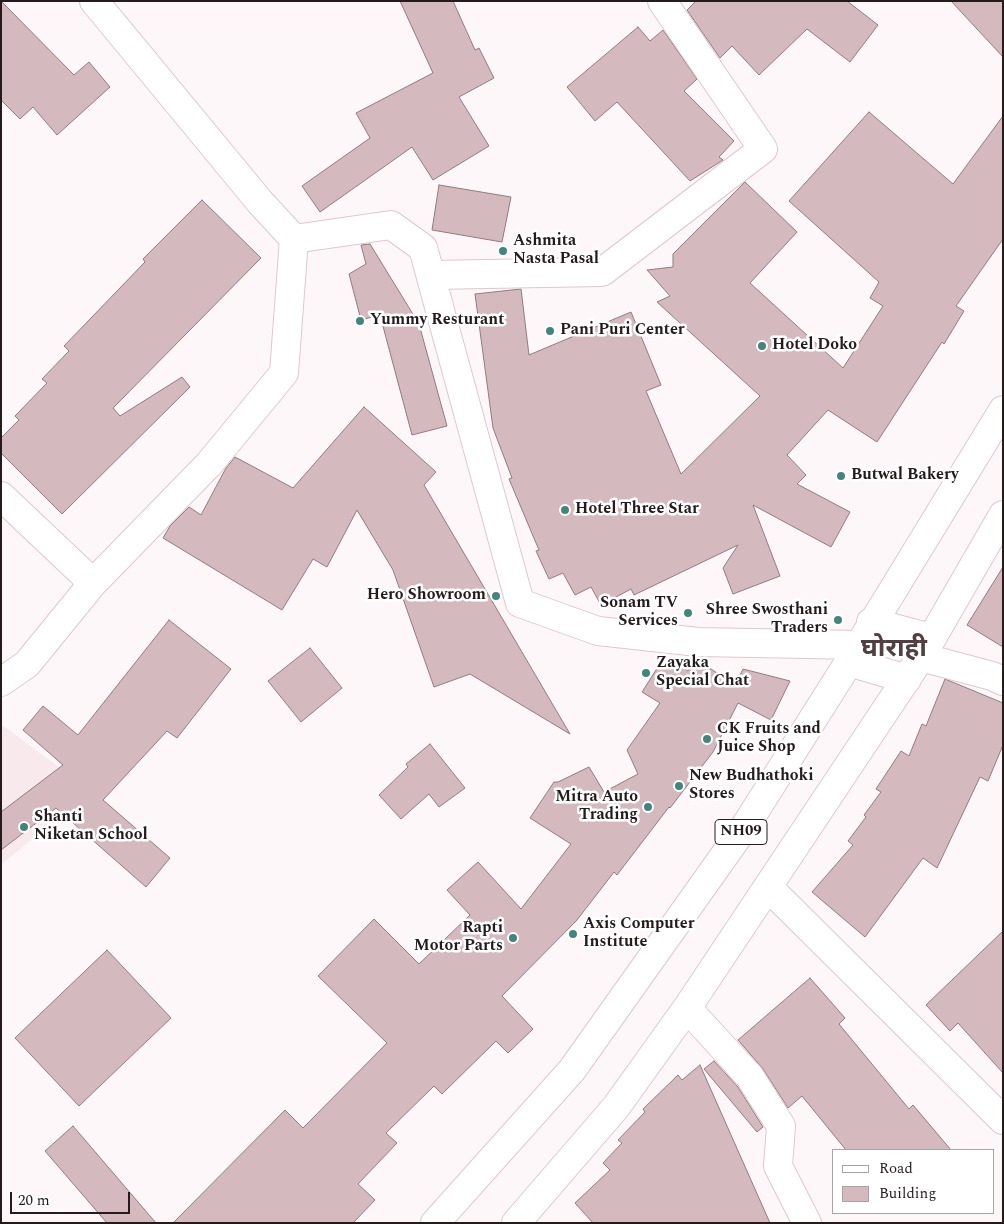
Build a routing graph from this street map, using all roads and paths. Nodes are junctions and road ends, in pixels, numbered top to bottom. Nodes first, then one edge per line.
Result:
1 (94, 1) edge
2 (662, 1) edge
3 (294, 239) junction
4 (431, 275) junction
5 (1003, 410) edge
6 (1, 496) edge
7 (1003, 515) edge
8 (93, 582) junction
9 (860, 643) junction
10 (920, 658) junction
11 (1003, 681) edge
12 (1, 682) edge
13 (768, 887) junction
14 (687, 1008) junction
15 (1003, 1120) edge
16 (435, 1223) edge
17 (516, 1223) edge
18 (807, 1223) edge

1 - 3 street
2 - 4 street
3 - 4 street
3 - 8 street
4 - 9 street
5 - 9 street, NH09
6 - 8 street
7 - 10 street, NH09
8 - 12 street
9 - 10 street
9 - 10 street
9 - 16 street, NH09
10 - 11 street
10 - 13 street, NH09
13 - 14 street, NH09
13 - 15 street
14 - 17 street, NH09
14 - 18 street

